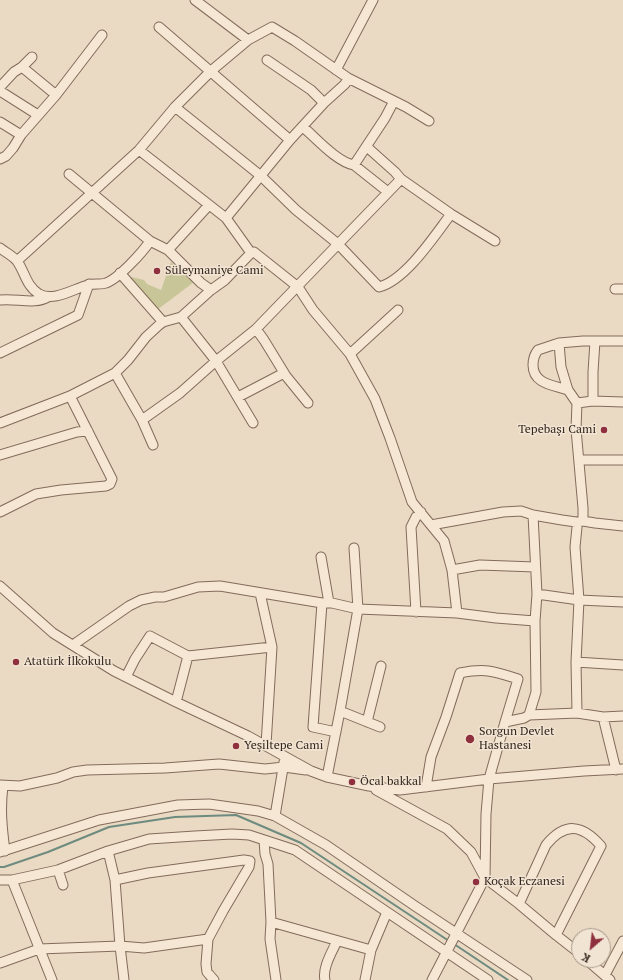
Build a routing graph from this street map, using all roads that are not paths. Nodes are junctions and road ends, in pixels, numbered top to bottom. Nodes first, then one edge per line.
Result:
1 (195, 0) edge
2 (373, 0) edge
3 (159, 27) dead end
4 (102, 35) dead end
5 (248, 40) junction
6 (32, 57) dead end
7 (267, 60) dead end
8 (22, 67) junction
9 (336, 70) junction
10 (211, 71) junction
11 (348, 78) junction
12 (0, 87) edge
13 (0, 91) edge
14 (56, 95) junction
15 (394, 101) junction
16 (324, 103) junction
17 (175, 107) junction
18 (38, 115) junction
19 (0, 122) edge
20 (429, 122) dead end
21 (303, 127) junction
22 (21, 135) junction
23 (290, 140) junction
24 (367, 147) junction
25 (139, 150) junction
26 (0, 159) edge
27 (354, 165) junction
28 (69, 174) dead end
29 (261, 176) junction
30 (401, 179) junction
31 (388, 192) junction
32 (93, 193) junction
33 (209, 205) junction
34 (451, 214) junction
35 (226, 218) junction
36 (495, 240) dead end
37 (150, 241) junction
38 (338, 244) junction
39 (0, 248) edge
40 (168, 250) junction
41 (252, 253) junction
42 (17, 261) junction
43 (120, 273) junction
44 (89, 284) junction
45 (298, 287) junction
46 (212, 290) junction
47 (48, 297) junction
48 (0, 300) edge
49 (398, 310) dead end
50 (181, 317) junction
51 (163, 322) junction
52 (256, 329) junction
53 (596, 341) junction
54 (623, 341) edge
55 (559, 343) junction
56 (0, 353) edge
57 (350, 354) junction
58 (216, 360) junction
59 (115, 373) junction
60 (284, 373) junction
61 (568, 390) junction
62 (70, 396) junction
63 (238, 397) junction
64 (593, 401) junction
65 (623, 402) edge
66 (308, 403) dead end
67 (578, 403) junction
68 (142, 420) junction
69 (0, 423) edge
70 (253, 423) dead end
71 (88, 430) junction
72 (153, 445) dead end
73 (0, 455) edge
74 (579, 460) junction
75 (623, 460) edge
76 (0, 512) edge
77 (421, 512) junction
78 (533, 515) junction
79 (579, 521) junction
80 (431, 525) junction
81 (623, 526) edge
82 (354, 548) dead end
83 (321, 557) dead end
84 (535, 567) junction
85 (452, 570) junction
86 (0, 586) edge
87 (260, 593) junction
88 (537, 594) junction
89 (579, 600) junction
90 (623, 602) edge
91 (326, 603) junction
92 (358, 609) junction
93 (416, 612) junction
94 (457, 613) junction
95 (535, 621) junction
96 (73, 645) junction
97 (272, 648) junction
98 (188, 656) junction
99 (576, 662) junction
100 (623, 665) edge
101 (381, 666) dead end
102 (126, 677) junction
103 (176, 702) junction
104 (340, 711) junction
105 (577, 713) junction
106 (529, 715) junction
107 (623, 716) edge
108 (603, 717) junction
109 (367, 722) junction
110 (505, 722) junction
111 (380, 727) dead end
112 (336, 732) junction
113 (266, 745) junction
114 (285, 757) junction
115 (284, 767) junction
116 (619, 770) edge
117 (311, 771) junction
118 (327, 777) junction
119 (489, 779) junction
120 (1, 786) edge
121 (369, 786) junction
122 (426, 787) junction
123 (275, 816) junction
124 (264, 840) junction
125 (2, 851) edge
126 (108, 851) junction
127 (265, 854) junction
128 (250, 862) junction
129 (58, 870) junction
130 (485, 878) junction
131 (0, 880) edge
132 (12, 880) junction
133 (115, 880) junction
134 (62, 885) dead end
135 (519, 904) junction
136 (387, 912) junction
137 (271, 922) junction
138 (457, 932) junction
139 (556, 935) junction
140 (208, 939) junction
141 (623, 941) edge
142 (338, 942) junction
143 (120, 946) junction
144 (571, 947) edge
145 (39, 948) junction
146 (371, 950) junction
147 (446, 952) junction
148 (0, 963) edge
149 (597, 968) edge
150 (608, 977) edge
151 (52, 980) edge
152 (124, 980) edge
153 (214, 980) edge
154 (276, 980) edge
155 (325, 980) edge
156 (365, 980) edge
157 (432, 980) edge
158 (488, 980) edge
159 (527, 980) edge

1 - 5 street
2 - 9 street
3 - 10 street
4 - 14 street
5 - 9 street
5 - 10 street
6 - 8 street
7 - 16 street
8 - 12 street
8 - 14 street
9 - 11 street
10 - 17 street
10 - 23 street
11 - 15 street
11 - 16 street
13 - 18 street
14 - 18 street
15 - 20 street
15 - 24 street
16 - 21 street
17 - 25 street
17 - 29 street
18 - 22 street
19 - 22 street
21 - 23 street
21 - 27 street
22 - 26 street
23 - 29 street
24 - 27 street
24 - 30 street
25 - 32 street
25 - 33 street
27 - 31 street
28 - 32 street
29 - 35 street
29 - 38 street
30 - 31 street
30 - 34 street
31 - 38 street
32 - 37 street
32 - 42 street
33 - 35 street
33 - 40 street
34 - 36 street
34 - 38 street
35 - 41 street
37 - 40 street
37 - 43 street
38 - 45 street
39 - 42 street
40 - 46 street
41 - 45 street
41 - 46 street
42 - 47 street
43 - 44 street
43 - 51 street
44 - 47 street
44 - 56 street
45 - 52 street
45 - 57 street
46 - 50 street
47 - 48 street
49 - 57 street
50 - 51 street
50 - 58 street
51 - 59 street
52 - 58 street
52 - 60 street
53 - 54 street
53 - 55 street
53 - 64 street
55 - 61 street
55 - 61 street
57 - 77 street
58 - 63 street
58 - 68 street
59 - 62 street
59 - 68 street
60 - 63 street
60 - 66 street
61 - 67 street
62 - 69 street
62 - 71 street
63 - 70 street
64 - 65 street
64 - 67 street
67 - 74 street
68 - 72 street
71 - 73 street
71 - 76 street
74 - 75 street
74 - 79 street
77 - 80 street
77 - 93 street
78 - 79 street
78 - 80 street
78 - 84 street
79 - 81 street
79 - 89 street
80 - 85 street
82 - 92 street
83 - 91 street
84 - 85 street
84 - 88 street
85 - 94 street
86 - 96 street
87 - 91 street
87 - 96 street
87 - 97 street
88 - 89 street
88 - 95 street
89 - 90 street
89 - 99 street
91 - 92 street
91 - 112 street
92 - 93 street
92 - 104 street
93 - 94 street
94 - 95 street
95 - 106 street
96 - 102 street
97 - 98 street
97 - 113 street
98 - 102 street
98 - 103 street
99 - 100 street
99 - 105 street
101 - 109 street
102 - 103 street
103 - 113 street
104 - 109 street
104 - 112 street
105 - 106 street
105 - 108 street
106 - 110 street
107 - 108 street
108 - 116 street
109 - 111 street
110 - 119 street
110 - 122 street
112 - 118 street
113 - 114 street
114 - 115 street
114 - 117 street
115 - 117 street
115 - 120 street
115 - 123 street
116 - 119 street
117 - 118 street
118 - 121 street
119 - 122 street
119 - 130 street
120 - 125 street
121 - 122 street
121 - 130 street
123 - 125 street
123 - 138 street
124 - 126 street
124 - 127 street
124 - 136 street
126 - 129 street
126 - 133 street
127 - 128 street
127 - 137 street
128 - 133 street
128 - 140 street
129 - 132 street
129 - 134 street
130 - 135 street
130 - 138 street
131 - 132 street
132 - 145 street
133 - 143 street
135 - 139 street
135 - 139 street
136 - 146 street
136 - 147 street
137 - 142 street
137 - 154 street
138 - 147 street
138 - 159 street
139 - 144 street
140 - 143 street
140 - 153 street
141 - 150 street
142 - 146 street
142 - 155 street
143 - 145 street
143 - 152 street
145 - 148 street
145 - 151 street
146 - 156 street
147 - 157 street
147 - 158 street
149 - 150 street

